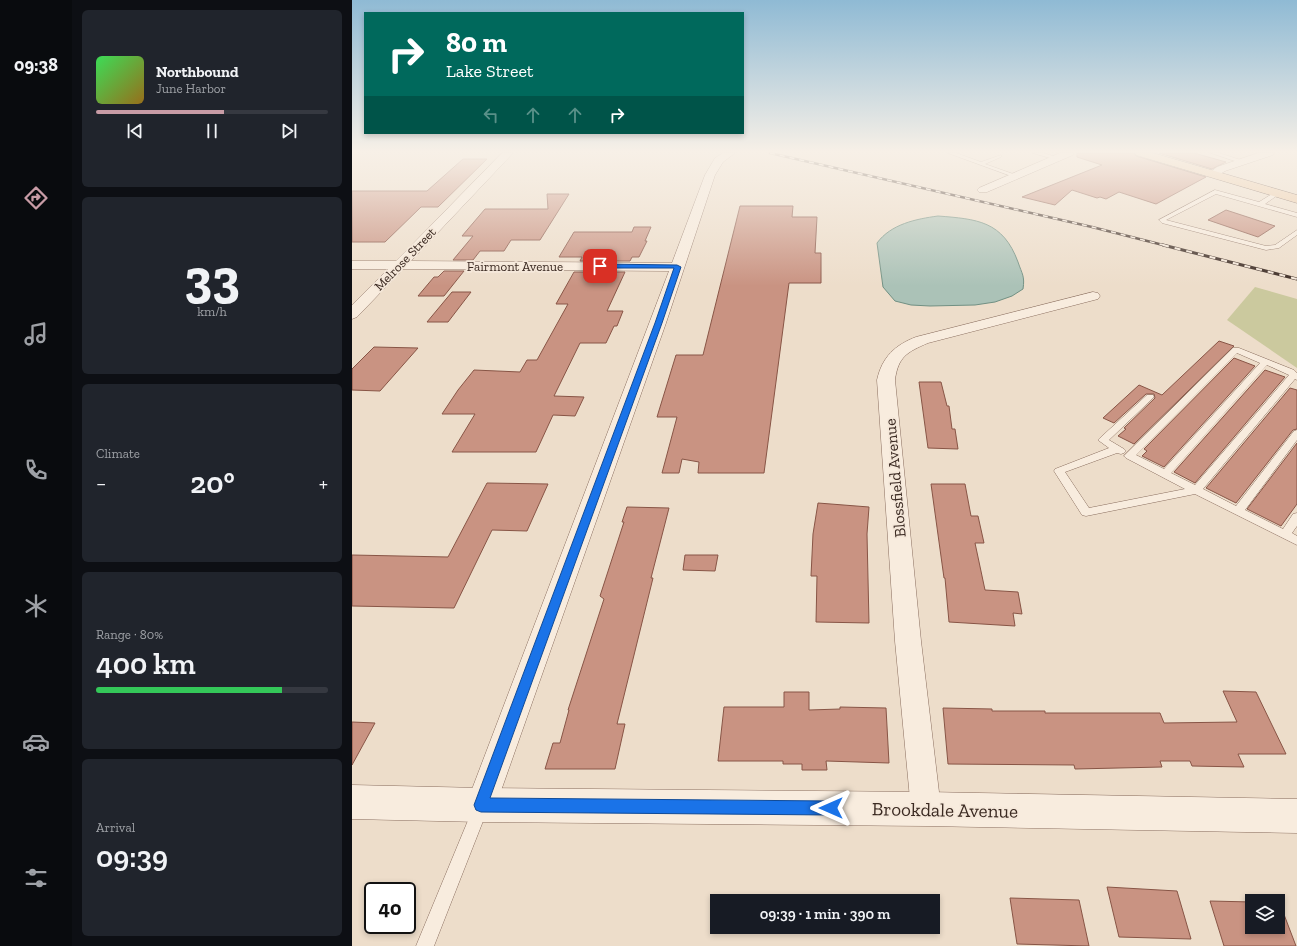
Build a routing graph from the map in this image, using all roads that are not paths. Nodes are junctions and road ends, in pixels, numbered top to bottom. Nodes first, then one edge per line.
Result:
1 (465, 197) edge
2 (702, 197) edge
3 (1205, 197) edge
4 (1236, 197) edge
5 (1271, 197) edge
6 (1260, 204) junction
7 (1297, 215) edge
8 (1297, 232) edge
9 (352, 265) edge
10 (399, 265) junction
11 (677, 267) junction
12 (1093, 296) dead end
13 (352, 314) edge
14 (1265, 362) junction
15 (1296, 376) edge
16 (1150, 397) dead end
17 (1297, 433) edge
18 (1117, 449) junction
19 (1130, 456) junction
20 (1165, 474) junction
21 (1196, 490) junction
22 (1238, 512) junction
23 (1297, 517) edge
24 (1285, 535) junction
25 (1297, 541) edge
26 (352, 802) edge
27 (481, 805) junction
28 (926, 809) junction
29 (1297, 816) edge
30 (425, 946) edge

1 - 10 street, Melrose Street
2 - 11 street
3 - 8 lane
4 - 6 lane
5 - 6 lane
6 - 7 lane
9 - 10 street, Fairmont Avenue
10 - 11 street, Fairmont Avenue
10 - 13 street, Melrose Street
11 - 27 street
12 - 28 street, Blossfield Avenue
14 - 15 lane
14 - 19 lane
14 - 20 lane
15 - 21 lane
16 - 18 lane
17 - 22 lane
18 - 19 lane
18 - 21 lane
19 - 20 lane
20 - 21 lane
21 - 22 lane
22 - 24 lane
23 - 24 lane
24 - 25 lane
26 - 27 street, Brookdale Avenue
27 - 28 street, Brookdale Avenue
27 - 30 lane
28 - 29 street, Brookdale Avenue

